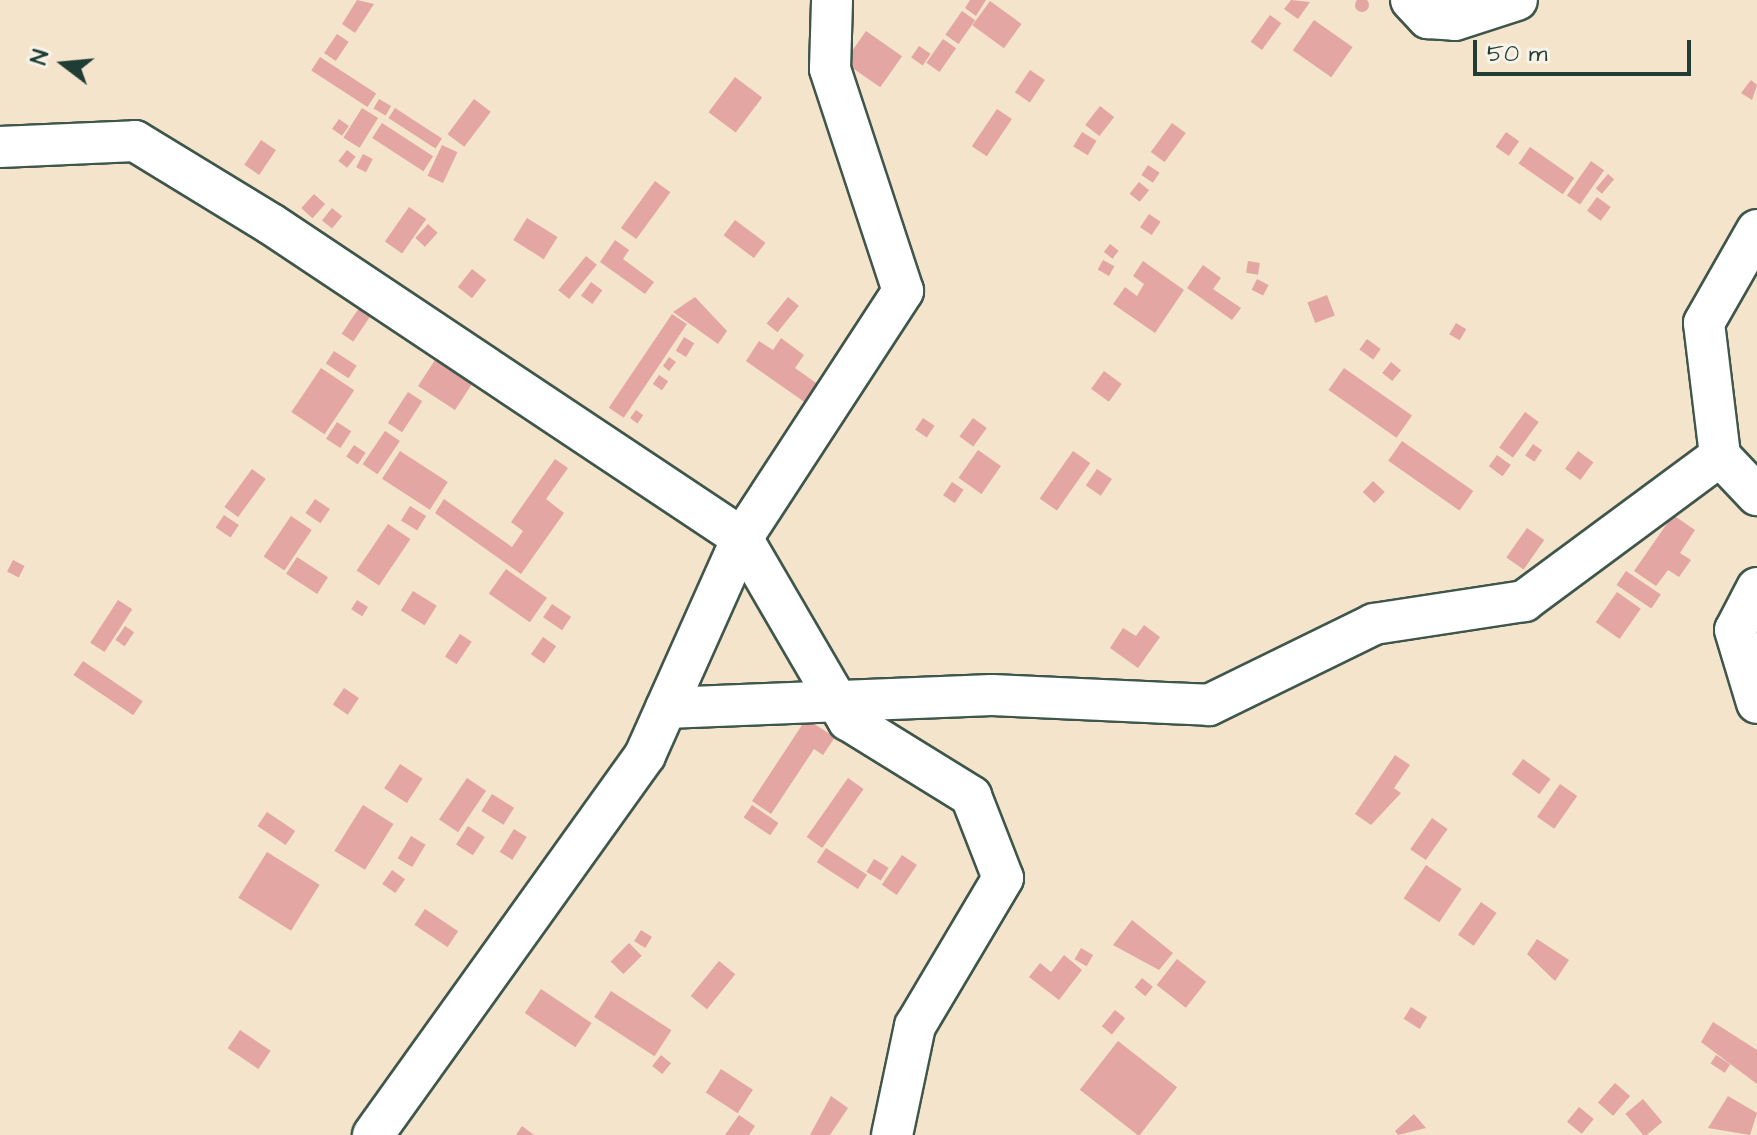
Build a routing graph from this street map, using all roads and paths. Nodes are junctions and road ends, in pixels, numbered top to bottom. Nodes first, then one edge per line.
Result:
1 (832, 0) edge
2 (1411, 0) edge
3 (1517, 0) edge
4 (0, 147) edge
5 (1757, 230) edge
6 (1720, 456) junction
7 (1757, 495) edge
8 (742, 538) junction
9 (1757, 588) edge
10 (835, 699) junction
11 (1757, 703) edge
12 (666, 708) junction
13 (373, 1135) edge
14 (892, 1135) edge

1 - 8 street
2 - 3 street
4 - 8 street
5 - 6 street
6 - 7 street
6 - 10 street
8 - 10 street
8 - 12 street
9 - 11 street
10 - 12 street
10 - 14 street
12 - 13 street

